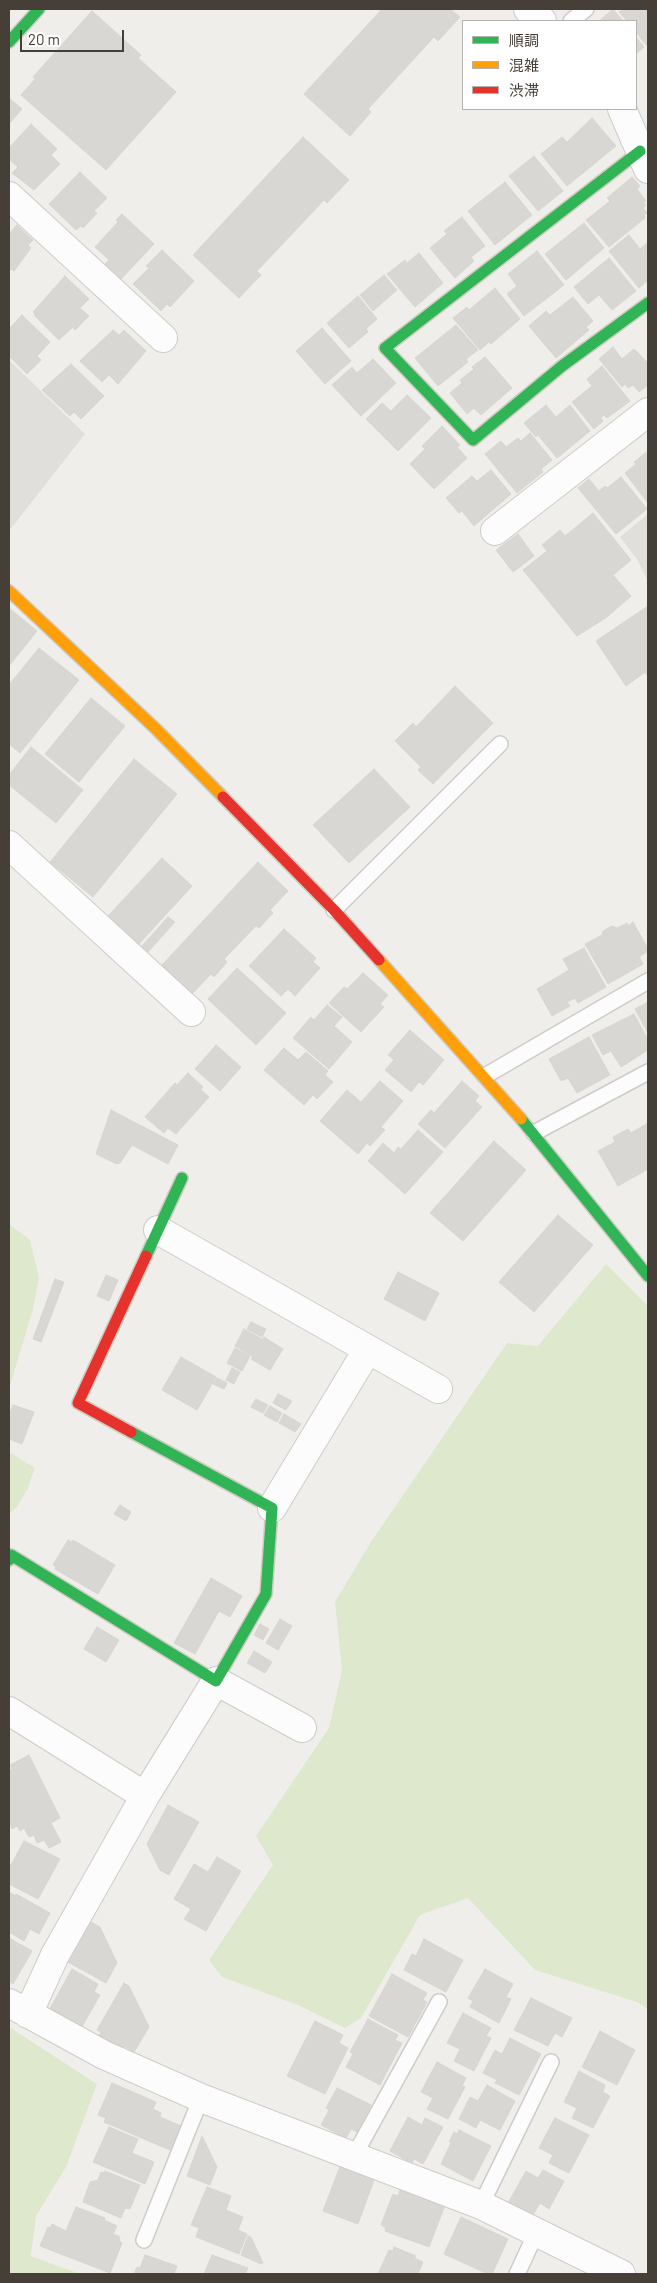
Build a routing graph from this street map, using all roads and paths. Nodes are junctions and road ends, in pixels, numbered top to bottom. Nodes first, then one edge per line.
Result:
1 (39, 9) edge
2 (528, 9) edge
3 (586, 9) edge
4 (541, 20) edge
5 (572, 20) edge
6 (9, 42) edge
7 (622, 110) edge
8 (644, 160) edge
9 (9, 196) edge
10 (648, 303) edge
11 (163, 338) dead end
12 (648, 412) edge
13 (495, 531) dead end
14 (9, 591) edge
15 (500, 744) dead end
16 (9, 845) edge
17 (334, 910) junction
18 (648, 981) edge
19 (191, 1012) dead end
20 (648, 1072) edge
21 (485, 1076) junction
22 (534, 1133) junction
23 (182, 1178) dead end
24 (158, 1230) junction
25 (648, 1250) edge
26 (633, 1259) junction
27 (648, 1276) edge
28 (368, 1349) junction
29 (438, 1389) dead end
30 (272, 1508) junction
31 (9, 1560) edge
32 (216, 1681) junction
33 (9, 1711) edge
34 (302, 1728) dead end
35 (145, 1796) junction
36 (439, 2002) dead end
37 (18, 2009) edge
38 (551, 2062) dead end
39 (201, 2098) junction
40 (354, 2156) junction
41 (481, 2205) junction
42 (536, 2233) junction
43 (144, 2240) dead end
44 (517, 2274) edge
45 (622, 2274) edge

1 - 6 street
2 - 4 street
3 - 5 lane
7 - 8 street
8 - 10 street
9 - 11 street
12 - 13 street
14 - 17 street
15 - 17 lane
16 - 19 street
17 - 21 street
18 - 21 lane
20 - 22 lane
21 - 22 street
22 - 26 street
23 - 24 street
24 - 28 street
24 - 30 street
25 - 26 lane
26 - 27 street
28 - 29 street
28 - 30 street
30 - 32 street
31 - 32 street
32 - 34 street
32 - 35 street
33 - 35 street
35 - 37 street
36 - 40 lane
37 - 39 street
38 - 41 lane
39 - 40 street
39 - 43 lane
40 - 41 street
41 - 42 street
42 - 44 lane
42 - 45 street

